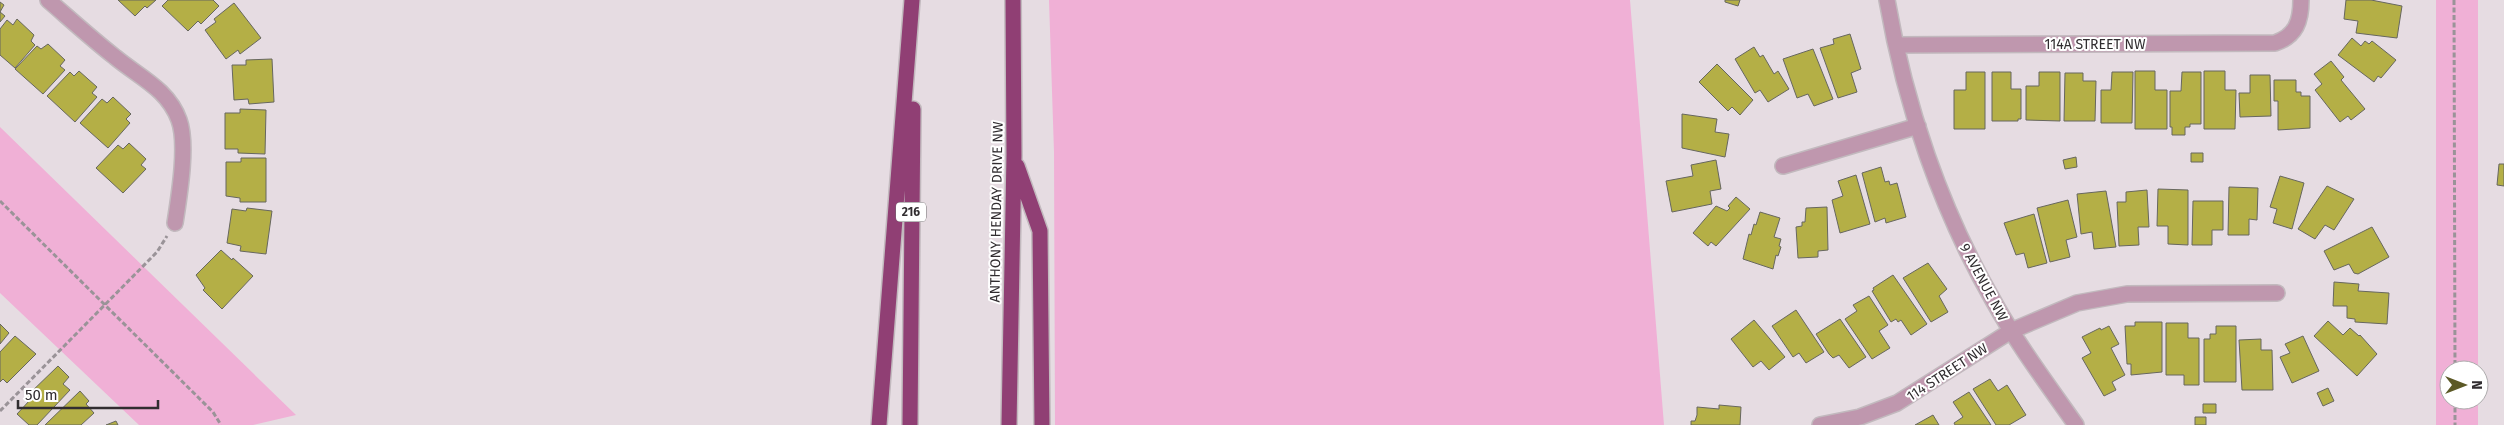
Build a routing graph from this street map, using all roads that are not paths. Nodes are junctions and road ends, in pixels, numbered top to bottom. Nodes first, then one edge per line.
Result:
1 (48, 0) edge
2 (913, 0) edge
3 (1013, 0) edge
4 (1887, 0) edge
5 (2301, 0) edge
6 (1896, 45) junction
7 (1918, 126) junction
8 (1014, 155) junction
9 (1783, 166) dead end
10 (175, 223) road end
11 (2277, 293) dead end
12 (2011, 331) junction
13 (878, 425) edge
14 (910, 425) edge
15 (1009, 425) edge
16 (1042, 425) edge
17 (1820, 425) edge
18 (2076, 425) edge

1 - 10 street
2 - 13 highway
2 - 14 highway, 216
3 - 8 highway, ANTHONY HENDAY DRIVE NW
4 - 6 street, 9 AVENUE NW
5 - 6 street, 114A STREET NW
6 - 7 street, 9 AVENUE NW
7 - 9 street
7 - 12 street, 9 AVENUE NW
8 - 15 highway, ANTHONY HENDAY DRIVE NW
8 - 16 highway
11 - 12 street, 114 STREET NW
12 - 17 street, 114 STREET NW
12 - 18 street, 9 AVENUE NW

